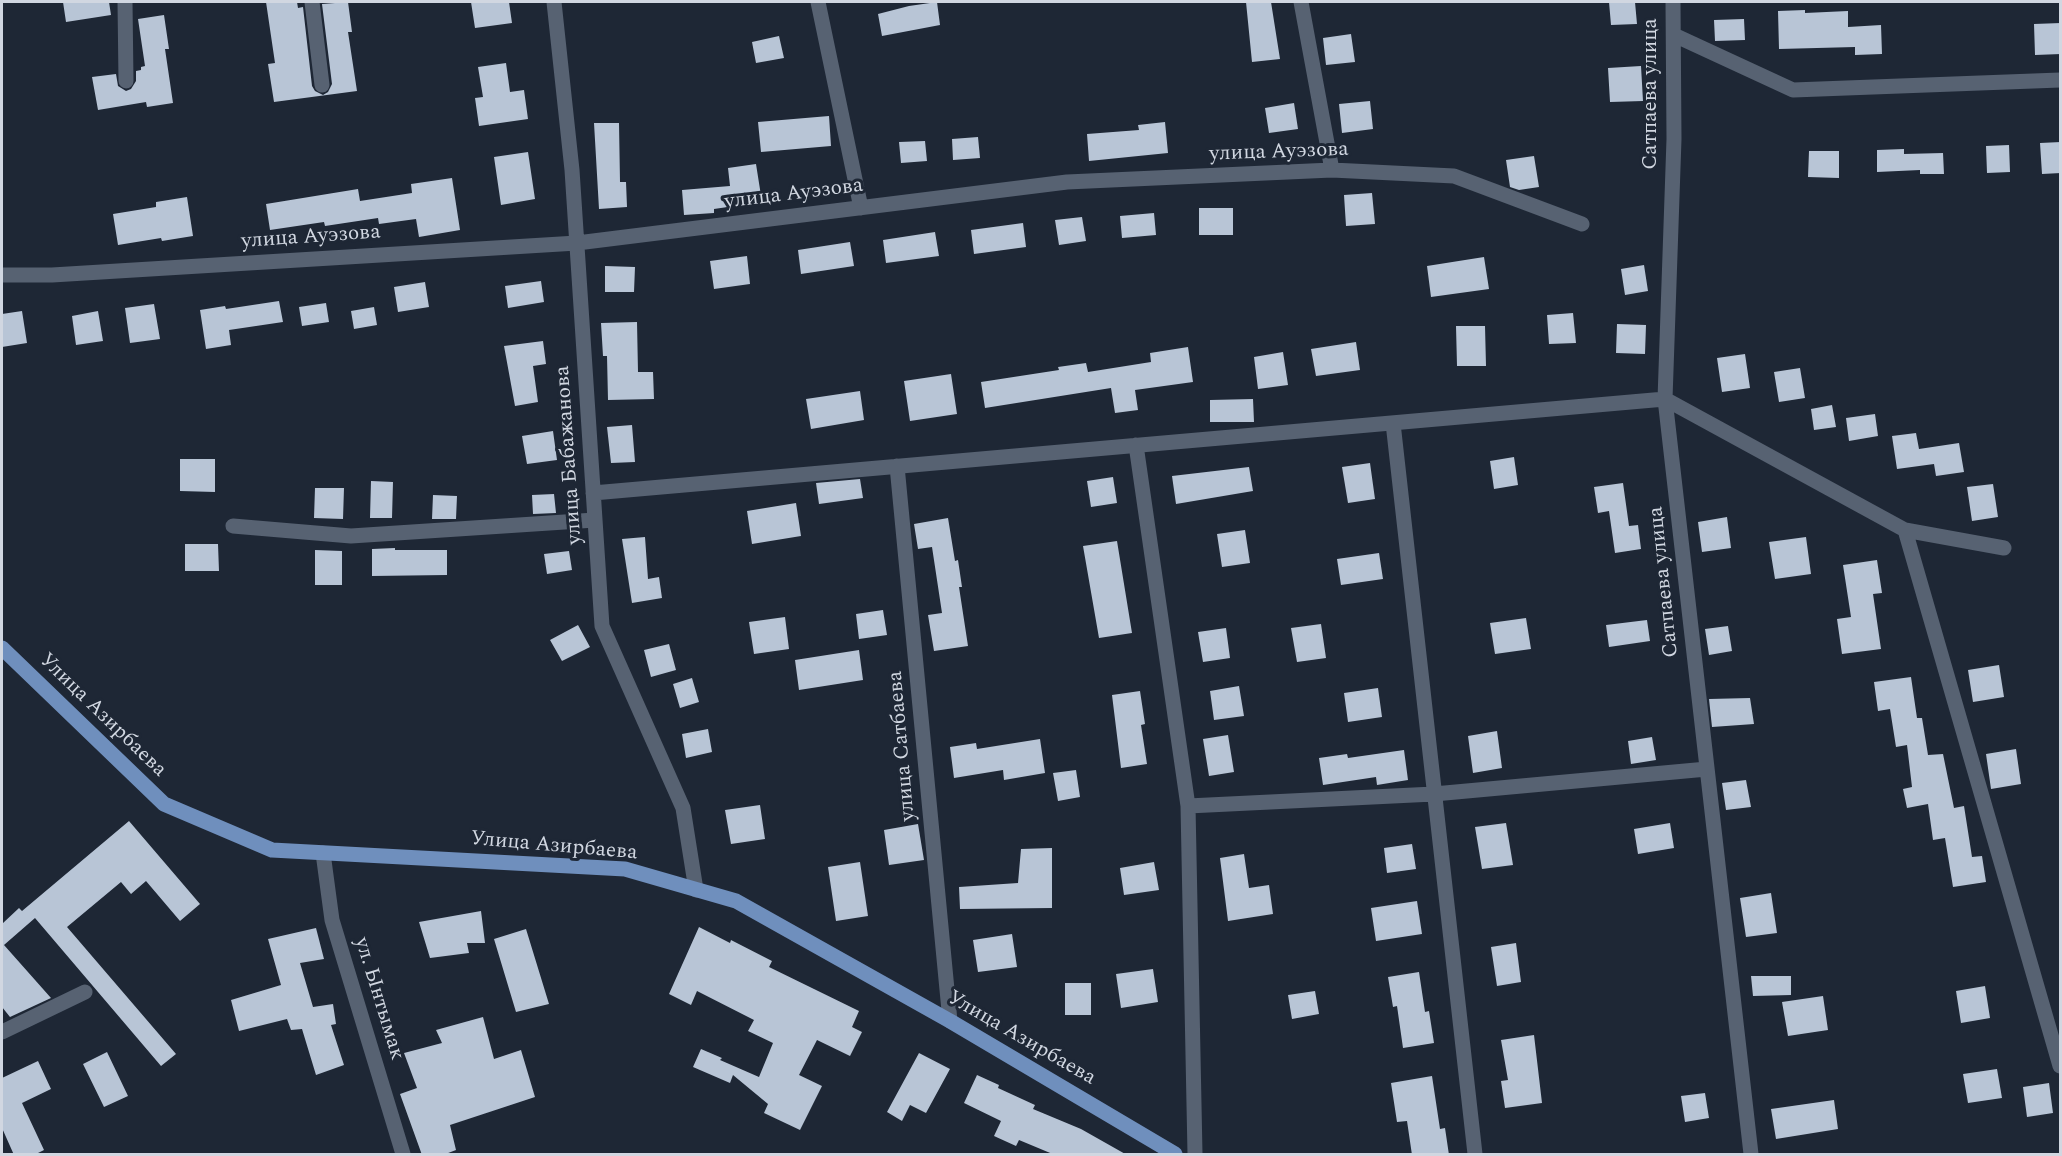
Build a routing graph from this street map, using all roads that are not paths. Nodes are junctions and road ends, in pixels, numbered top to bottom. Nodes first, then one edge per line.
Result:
1 (125, 2) edge
2 (312, 2) edge
3 (554, 2) edge
4 (818, 2) edge
5 (1301, 2) edge
6 (1674, 2) edge
7 (1674, 35) junction
8 (2061, 80) edge
9 (126, 81) dead end
10 (322, 85) dead end
11 (1332, 170) junction
12 (861, 208) junction
13 (1582, 224) dead end
14 (577, 243) junction
15 (2, 274) edge
16 (1665, 399) junction
17 (1393, 423) junction
18 (1136, 445) junction
19 (897, 466) junction
20 (593, 493) junction
21 (595, 520) junction
22 (233, 526) dead end
23 (1905, 530) junction
24 (2004, 548) dead end
25 (2, 648) edge
26 (1707, 769) junction
27 (1434, 794) junction
28 (1188, 806) junction
29 (323, 853) junction
30 (696, 890) junction
31 (85, 992) dead end
32 (950, 1022) junction
33 (2, 1032) edge
34 (2061, 1066) edge
35 (403, 1155) edge
36 (1175, 1155) edge
37 (1195, 1155) edge
38 (1475, 1155) edge
39 (1751, 1155) edge

1 - 9 street
2 - 10 street
3 - 14 street, улица Бабажанова
4 - 12 street
5 - 11 street
6 - 7 street, Сатпаева улица
7 - 8 street
7 - 16 street, Сатпаева улица
11 - 12 street, улица Ауэзова
11 - 13 street, улица Ауэзова
12 - 14 street, улица Ауэзова
14 - 15 street, улица Ауэзова
14 - 20 street, улица Бабажанова
16 - 17 street
16 - 23 street
16 - 26 street, Сатпаева улица
17 - 18 street
17 - 27 street
18 - 19 street
18 - 28 street
19 - 20 street
19 - 32 street, улица Сатбаева
20 - 21 street, улица Бабажанова
21 - 22 street
21 - 30 street, улица Бабажанова
23 - 24 street
23 - 34 street
25 - 29 main road, Улица Азирбаева
26 - 27 street
26 - 39 street, Сатпаева улица
27 - 28 street
27 - 38 street
28 - 37 street
29 - 30 main road, Улица Азирбаева
29 - 35 street, ул. Ынтымак
30 - 32 main road, Улица Азирбаева
31 - 33 street
32 - 36 main road, Улица Азирбаева

